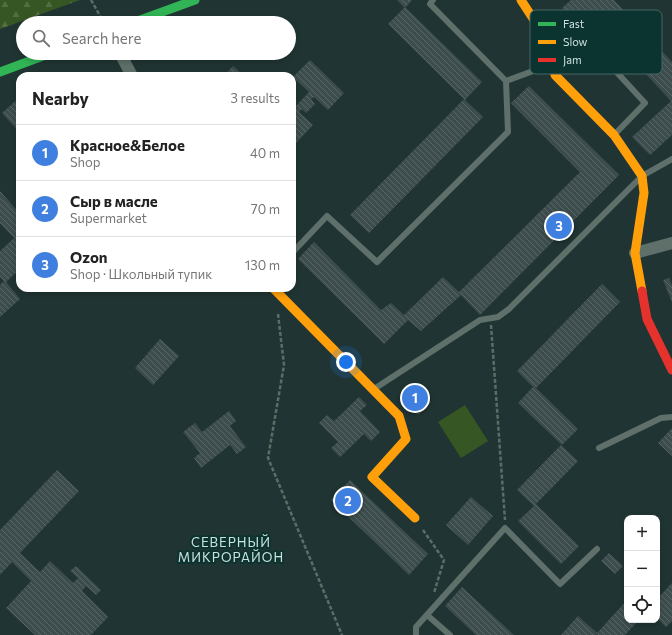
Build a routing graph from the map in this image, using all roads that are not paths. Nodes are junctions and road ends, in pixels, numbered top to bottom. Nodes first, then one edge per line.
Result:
1 (194, 0) edge
2 (433, 0) edge
3 (521, 0) edge
4 (530, 14) edge
5 (151, 16) edge
6 (32, 60) edge
7 (124, 60) edge
8 (0, 72) edge
9 (130, 72) edge
10 (530, 72) edge
11 (555, 74) edge
12 (618, 74) edge
13 (506, 81) junction
14 (614, 135) junction
15 (672, 159) edge
16 (642, 176) junction
17 (672, 243) edge
18 (296, 249) edge
19 (635, 252) junction
20 (277, 292) edge
21 (672, 370) edge
22 (373, 390) junction
23 (672, 417) edge
24 (599, 448) dead end
25 (415, 518) road end
26 (596, 549) dead end
27 (427, 615) junction
28 (416, 635) edge
29 (450, 635) edge

1 - 5 street
2 - 13 lane
3 - 4 street
6 - 8 street
7 - 9 street
10 - 13 lane
11 - 14 street
12 - 14 lane
13 - 18 lane
14 - 16 street
15 - 16 lane
16 - 19 street
16 - 22 lane
17 - 19 street
19 - 21 street
20 - 22 street
22 - 25 street
23 - 24 lane
26 - 27 lane
27 - 28 lane
27 - 29 lane

